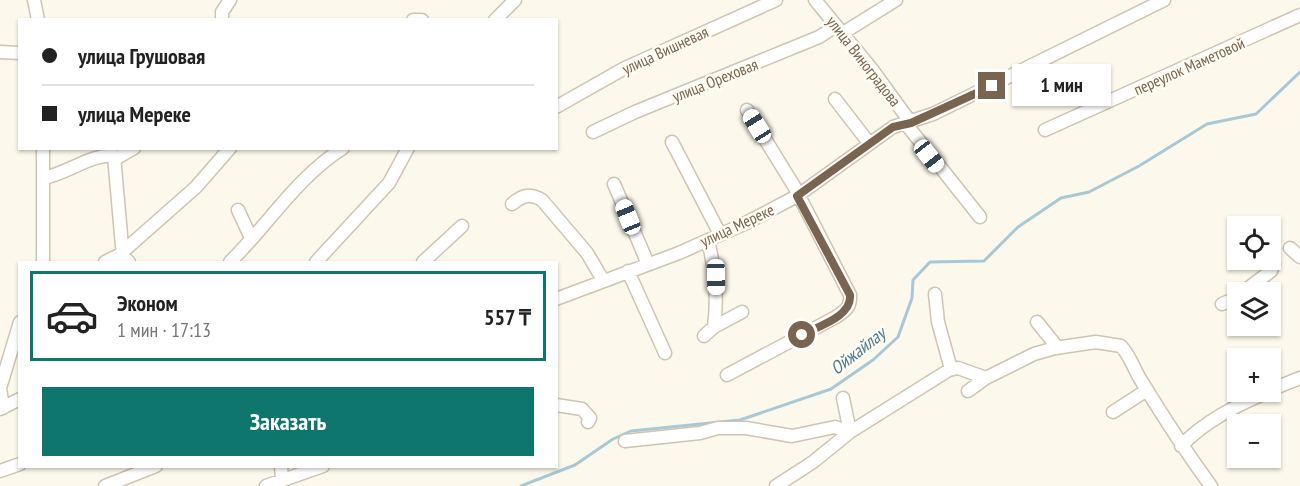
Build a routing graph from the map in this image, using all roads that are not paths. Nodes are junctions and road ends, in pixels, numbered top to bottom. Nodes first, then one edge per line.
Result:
1 (34, 0) edge
2 (230, 0) edge
3 (515, 0) edge
4 (776, 0) edge
5 (816, 0) edge
6 (896, 0) edge
7 (1164, 0) edge
8 (1300, 15) edge
9 (38, 18) edge
10 (222, 18) edge
11 (497, 18) edge
12 (840, 30) junction
13 (0, 52) edge
14 (18, 53) edge
15 (836, 99) dead end
16 (558, 106) edge
17 (747, 110) dead end
18 (909, 124) junction
19 (1045, 130) dead end
20 (593, 132) dead end
21 (672, 142) dead end
22 (869, 143) junction
23 (44, 150) edge
24 (131, 150) edge
25 (228, 150) edge
26 (340, 150) edge
27 (407, 150) edge
28 (115, 159) junction
29 (43, 178) junction
30 (614, 184) dead end
31 (797, 196) junction
32 (512, 204) dead end
33 (238, 210) dead end
34 (980, 217) dead end
35 (462, 226) dead end
36 (720, 234) junction
37 (251, 238) junction
38 (708, 240) junction
39 (1290, 248) dead end
40 (126, 257) edge
41 (1300, 257) edge
42 (43, 261) edge
43 (109, 261) edge
44 (231, 261) edge
45 (317, 261) edge
46 (424, 261) edge
47 (648, 264) junction
48 (1271, 270) edge
49 (628, 271) junction
50 (603, 280) junction
51 (1257, 282) edge
52 (935, 294) dead end
53 (558, 298) edge
54 (717, 301) junction
55 (1227, 302) edge
56 (1222, 304) dead end
57 (1037, 322) dead end
58 (18, 329) edge
59 (1058, 348) junction
60 (665, 353) dead end
61 (951, 369) junction
62 (727, 375) dead end
63 (986, 378) junction
64 (1300, 378) edge
65 (1281, 386) edge
66 (1148, 390) junction
67 (968, 392) dead end
68 (843, 398) dead end
69 (18, 400) edge
70 (1247, 402) edge
71 (558, 405) edge
72 (1, 409) edge
73 (1113, 412) dead end
74 (588, 422) dead end
75 (850, 432) junction
76 (625, 441) dead end
77 (1181, 446) junction
78 (18, 465) edge
79 (151, 468) edge
80 (281, 468) edge
81 (317, 468) edge
82 (0, 471) edge
83 (282, 480) junction
84 (105, 486) edge
85 (266, 486) edge
86 (776, 486) edge
87 (1211, 486) edge

1 - 9 street
2 - 10 street
3 - 11 street
4 - 16 street, улица Вишневая
5 - 12 street, улица Виноградова
6 - 12 street, улица Ореховая
7 - 18 street, улица Мереке
8 - 19 street, переулок Маметовой
12 - 18 street, улица Виноградова
12 - 20 street, улица Ореховая
13 - 14 street
15 - 22 street
17 - 31 street
18 - 22 street, улица Мереке
18 - 34 street, улица Виноградова
21 - 36 street
22 - 31 street, улица Мереке
23 - 29 street
24 - 28 street
25 - 40 street
26 - 37 street
27 - 45 street
28 - 29 street
28 - 40 street
29 - 42 street
30 - 47 street
31 - 36 street, улица Мереке
31 - 62 street
32 - 50 street
33 - 37 street
35 - 46 street
36 - 38 street, улица Мереке
37 - 44 street
38 - 47 street, улица Мереке
38 - 54 street
39 - 41 street
40 - 43 street
47 - 49 street, улица Мереке
48 - 51 street
49 - 50 street, улица Мереке
49 - 60 street
50 - 53 street, улица Мереке
52 - 61 street
54 - 54 street
55 - 56 street
57 - 59 street
58 - 72 street
59 - 63 street
59 - 66 street
61 - 63 street
61 - 75 street
63 - 67 street
64 - 65 street
66 - 73 street
66 - 77 street
68 - 75 street
69 - 72 street
70 - 77 street
71 - 74 street
75 - 76 street
75 - 86 street
77 - 87 street
78 - 82 street
79 - 84 street
80 - 83 street
81 - 83 street
83 - 85 street

